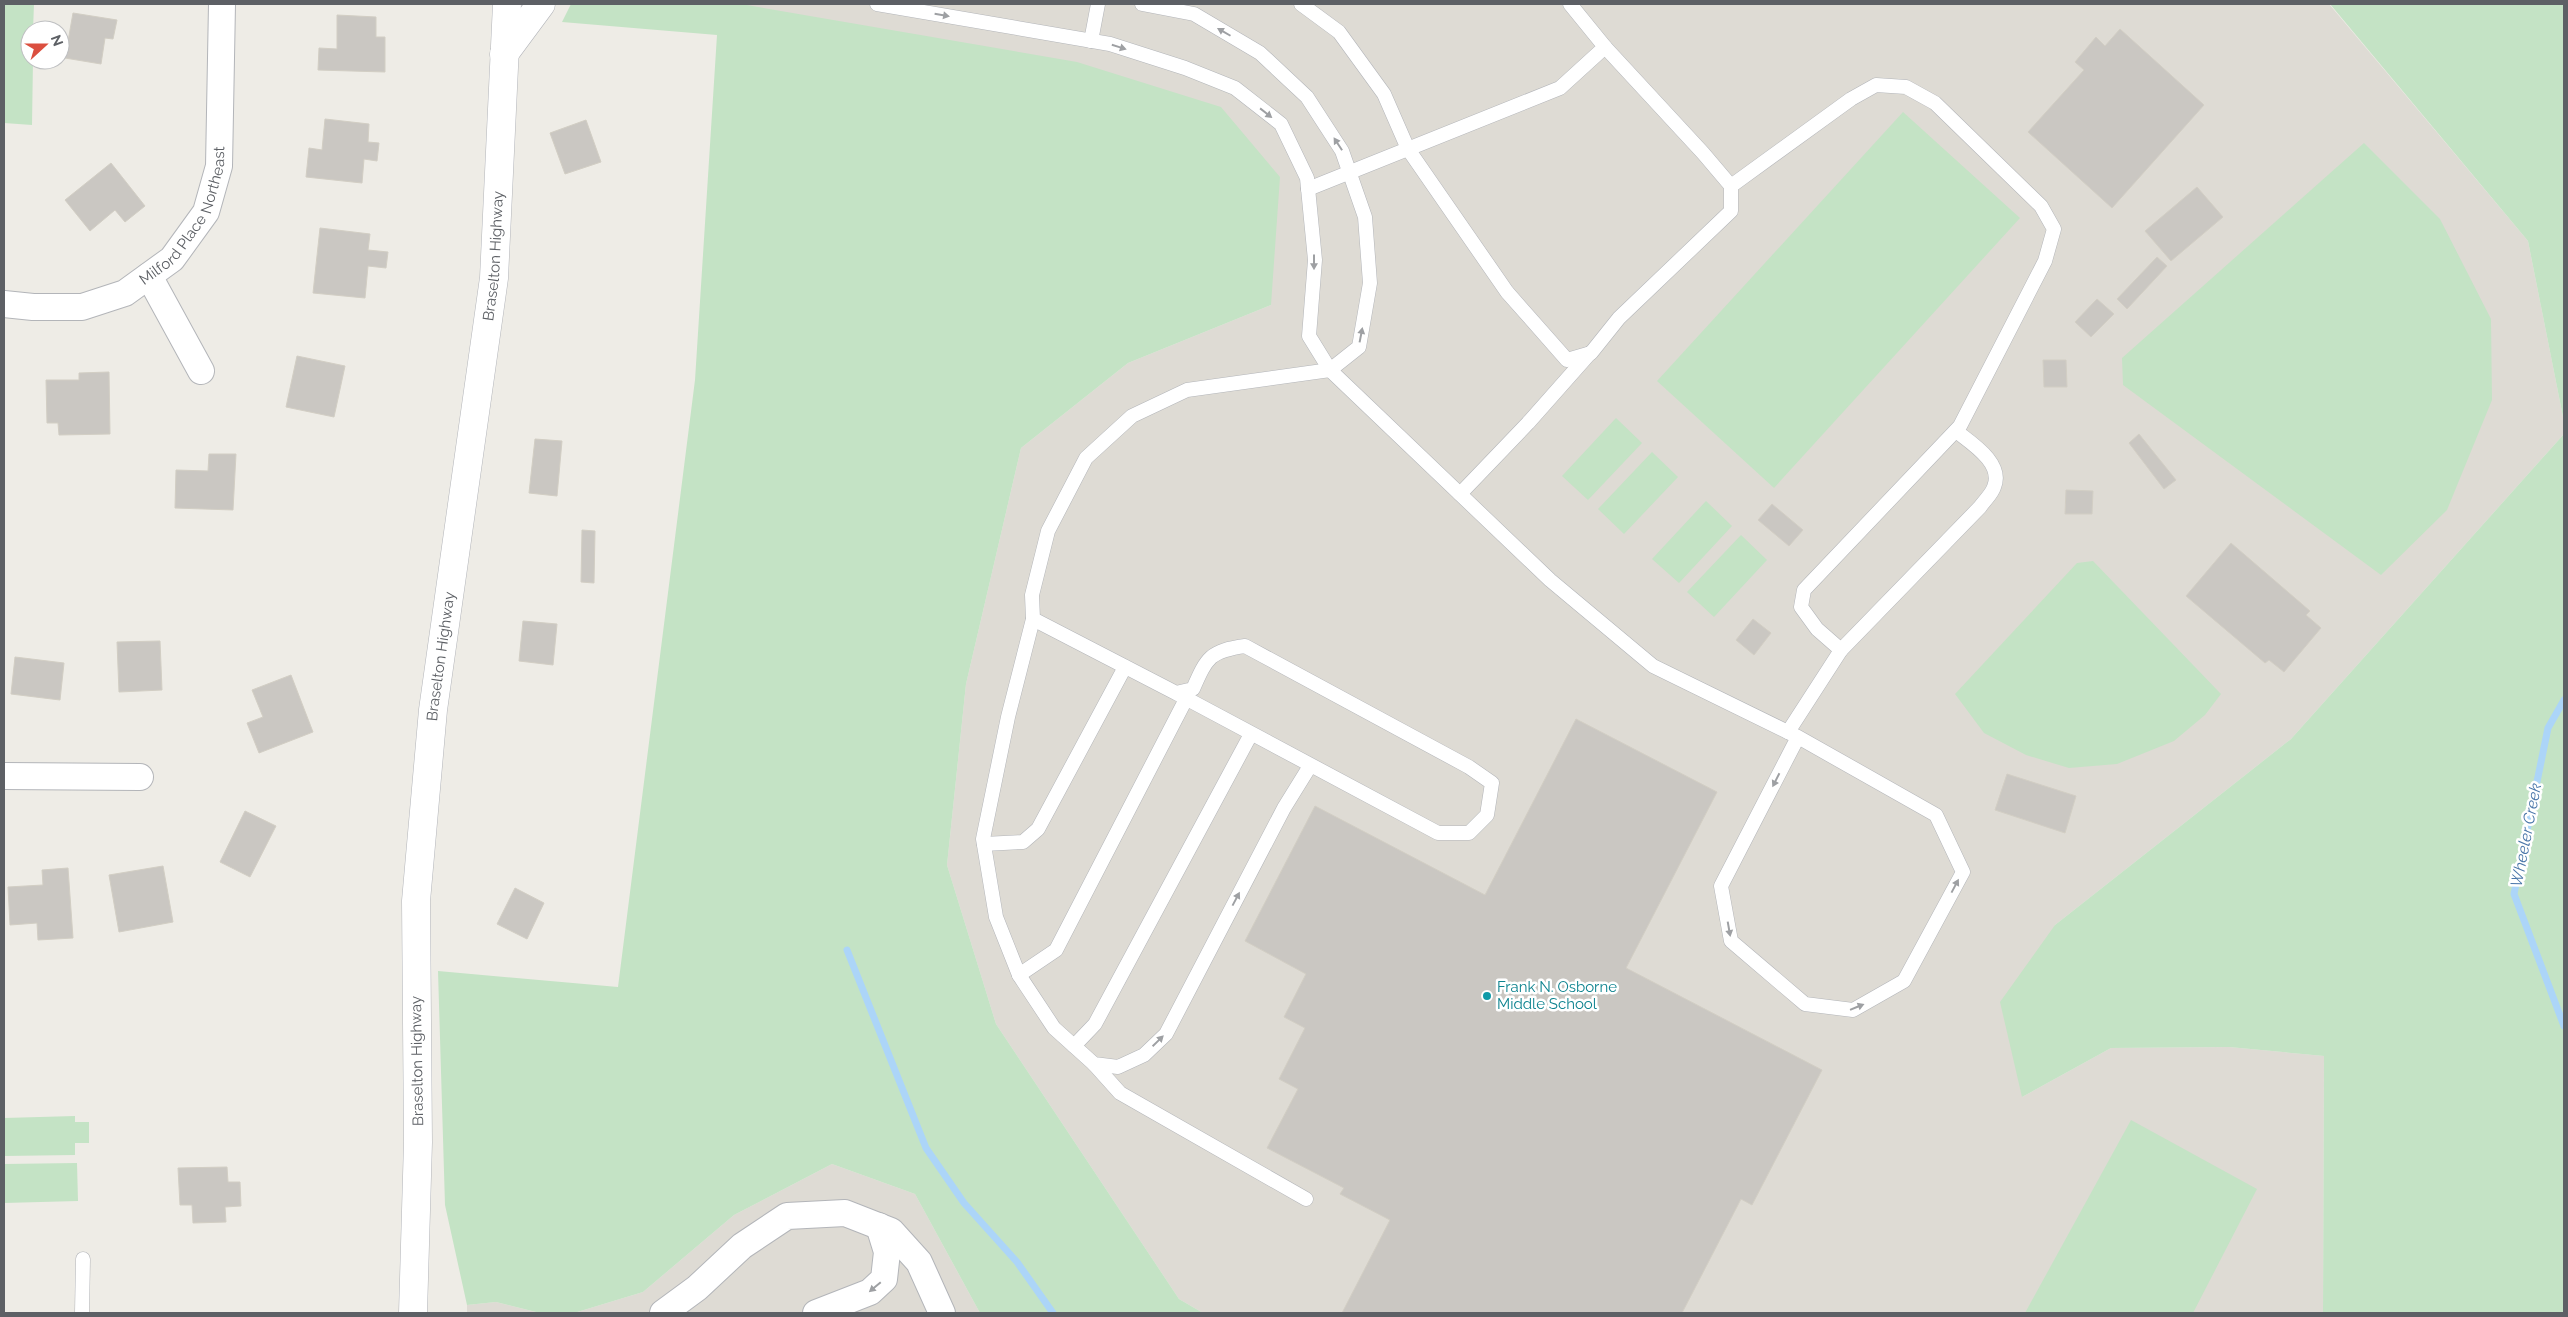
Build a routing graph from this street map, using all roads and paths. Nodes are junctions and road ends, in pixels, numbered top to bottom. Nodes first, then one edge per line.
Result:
1 (222, 4) edge
2 (507, 4) edge
3 (541, 4) edge
4 (877, 4) edge
5 (1098, 4) edge
6 (1142, 4) edge
7 (1301, 4) edge
8 (1570, 4) edge
9 (1091, 41) junction
10 (1605, 47) junction
11 (504, 54) junction
12 (1408, 148) junction
13 (1349, 172) junction
14 (1731, 186) junction
15 (1308, 189) junction
16 (148, 276) junction
17 (4, 304) edge
18 (1591, 352) junction
19 (1330, 370) junction
20 (201, 371) dead end
21 (1956, 431) junction
22 (1460, 494) junction
23 (1033, 619) junction
24 (1841, 650) junction
25 (1125, 667) junction
26 (1181, 696) junction
27 (1251, 734) junction
28 (1793, 735) junction
29 (1310, 766) junction
30 (4, 776) edge
31 (140, 777) dead end
32 (984, 844) junction
33 (1019, 975) junction
34 (1074, 1046) junction
35 (1094, 1064) junction
36 (1306, 1198) dead end
37 (879, 1226) junction
38 (83, 1259) dead end
39 (82, 1313) edge
40 (413, 1313) edge
41 (663, 1313) edge
42 (816, 1313) edge
43 (942, 1313) edge

1 - 16 street, Milford Place Northeast
2 - 11 main road, Braselton Highway
3 - 11 main road
4 -> 9 lane
5 - 9 lane
13 -> 6 lane
7 - 12 lane
8 - 10 lane
9 -> 15 lane
10 - 12 lane
10 - 14 lane
11 - 40 main road, Braselton Highway
12 - 13 lane
12 - 18 lane
13 - 15 lane
19 -> 13 lane
14 - 18 lane
14 - 21 lane
15 -> 19 lane
16 - 17 street, Milford Place Northeast
16 - 20 street
18 - 22 lane
19 - 22 lane
19 - 23 lane
21 - 24 lane
21 - 24 lane
22 - 28 lane
23 - 25 lane
23 - 32 lane
24 - 28 lane
25 - 26 lane
25 - 32 lane
26 - 27 lane
26 - 29 lane
26 - 33 lane
27 - 29 lane
27 - 34 lane
28 -> 28 lane
35 -> 29 lane
30 - 31 street
32 - 33 lane
33 - 34 lane
34 - 35 lane
35 - 36 lane
37 - 41 street
37 -> 42 street
37 - 43 street
38 - 39 lane

